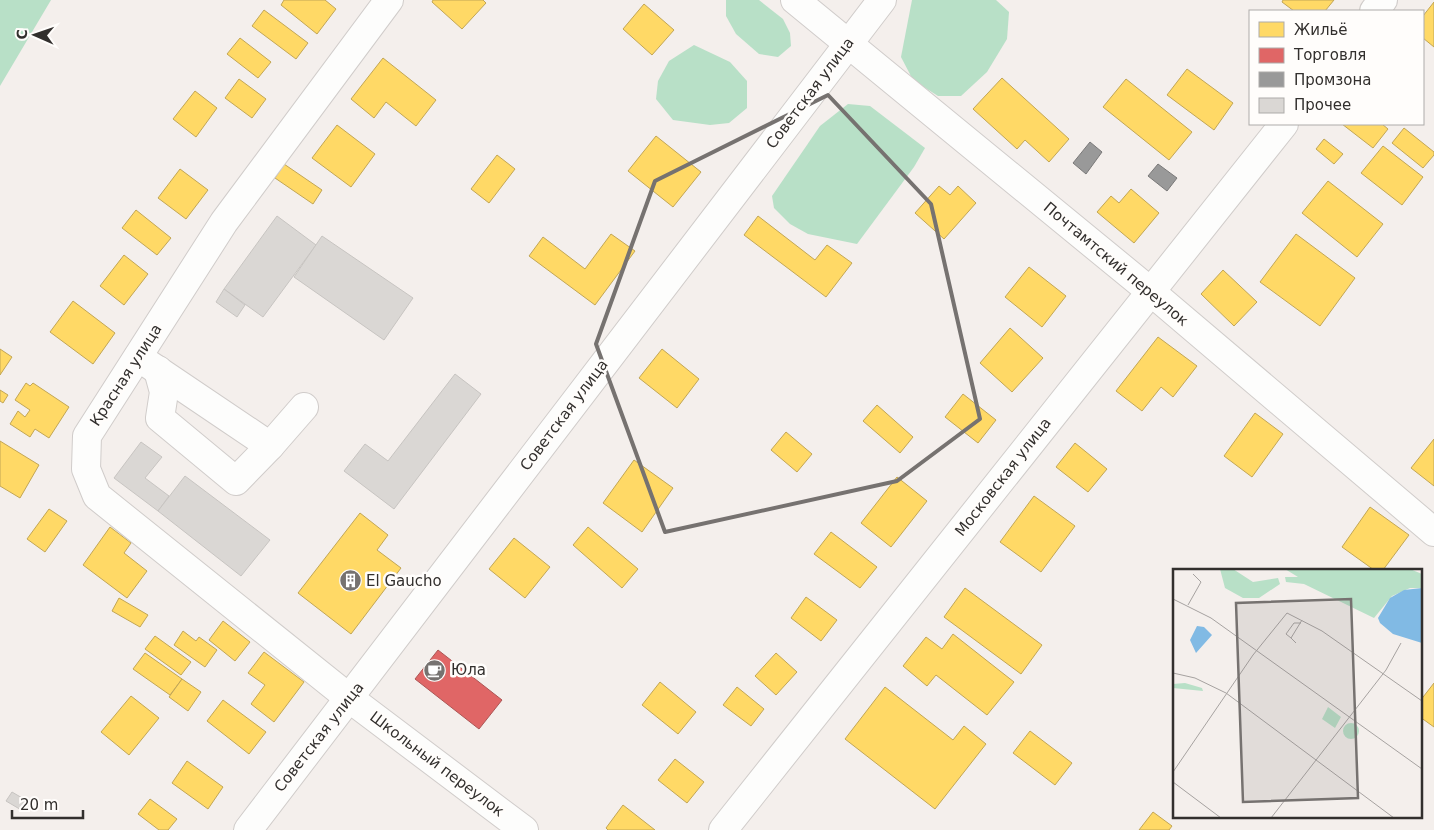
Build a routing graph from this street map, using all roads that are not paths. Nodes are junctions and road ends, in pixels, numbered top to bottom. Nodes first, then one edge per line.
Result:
1 (389, 0) edge
2 (795, 0) edge
3 (882, 0) edge
4 (1383, 0) edge
5 (1375, 10) edge
6 (847, 44) junction
7 (1283, 125) edge
8 (1150, 291) junction
9 (148, 364) junction
10 (304, 407) dead end
11 (270, 446) junction
12 (1434, 532) edge
13 (350, 698) junction
14 (248, 830) edge
15 (524, 830) edge
16 (723, 830) edge

1 - 9 street, Красная улица
2 - 6 street, Почтамтский переулок
3 - 6 street, Советская улица
4 - 5 street
6 - 8 street, Почтамтский переулок
6 - 13 street, Советская улица
7 - 8 street, Московская улица
8 - 12 street, Почтамтский переулок
8 - 16 street, Московская улица
9 - 11 street
9 - 11 street
9 - 13 street, Красная улица
10 - 11 street
13 - 14 street, Советская улица
13 - 15 street, Школьный переулок

